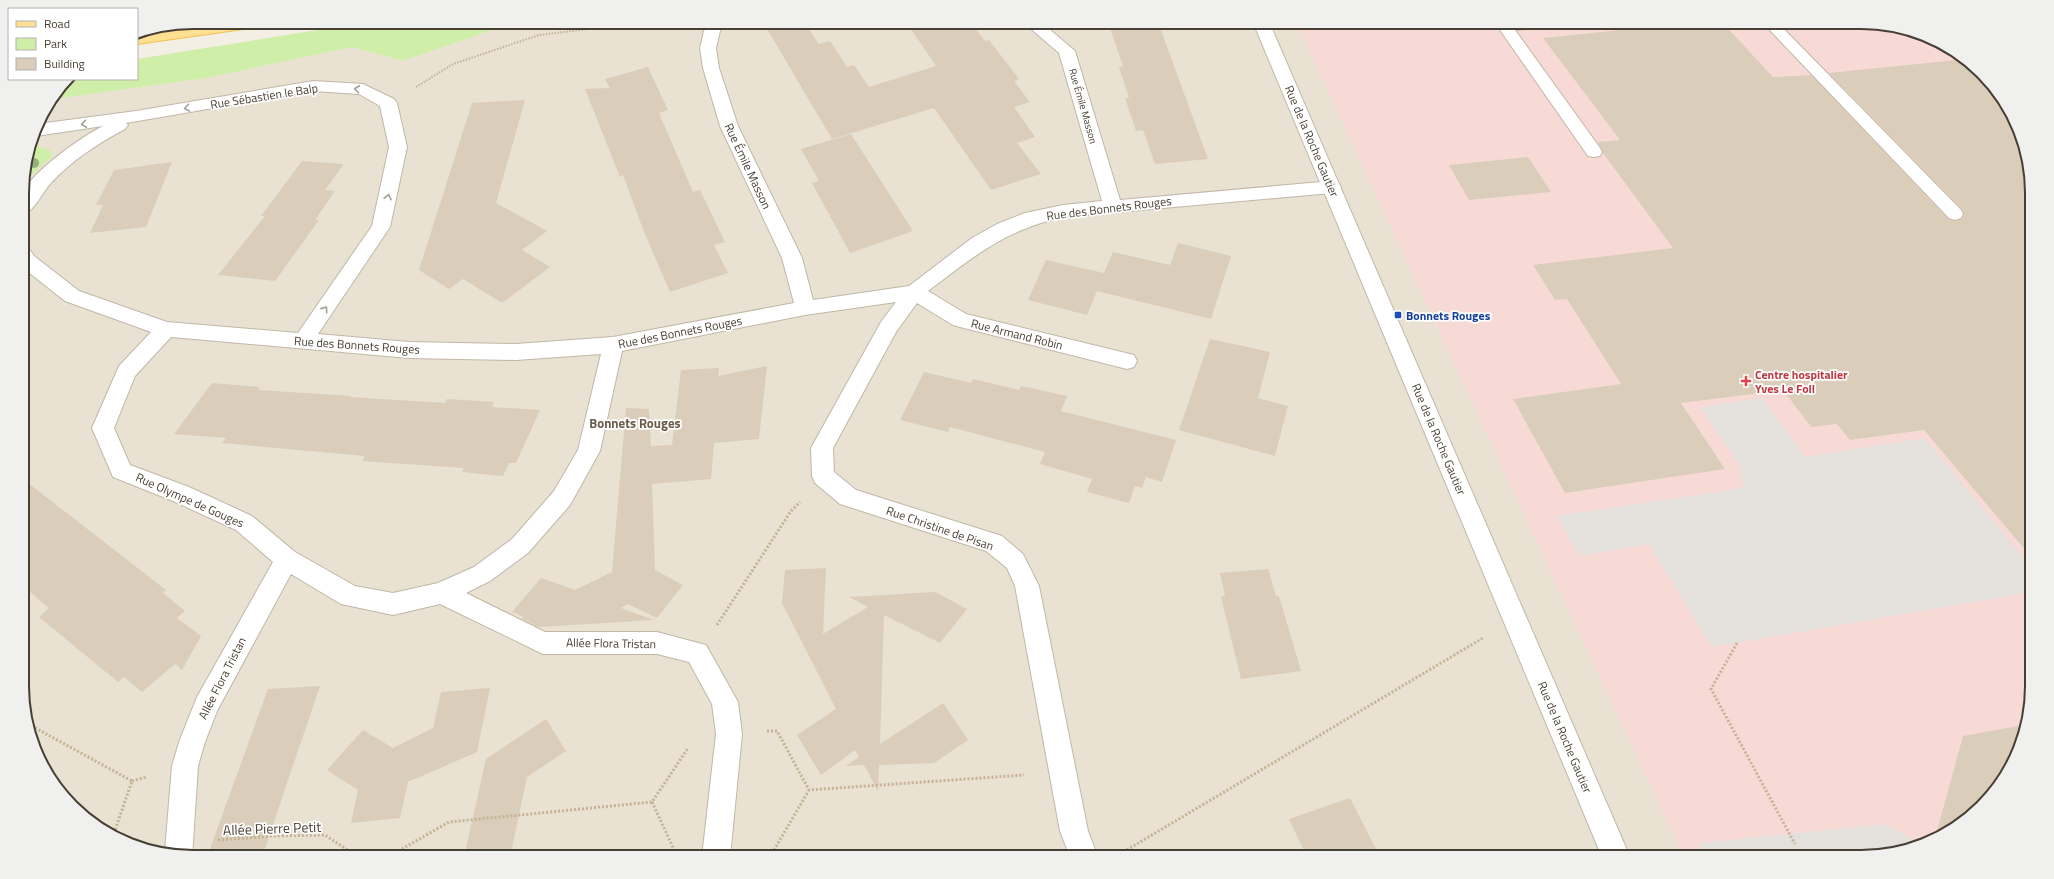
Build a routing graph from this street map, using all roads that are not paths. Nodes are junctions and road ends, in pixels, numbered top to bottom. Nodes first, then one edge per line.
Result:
1 (208, 29) edge
2 (714, 29) edge
3 (1040, 29) edge
4 (1263, 29) edge
5 (1504, 29) edge
6 (1776, 29) edge
7 (138, 39) edge
8 (136, 116) junction
9 (41, 129) edge
10 (1594, 152) dead end
11 (1332, 187) junction
12 (29, 197) edge
13 (1112, 206) junction
14 (1955, 214) dead end
15 (29, 263) edge
16 (914, 292) junction
17 (805, 308) junction
18 (166, 329) junction
19 (303, 341) junction
20 (613, 345) junction
21 (1127, 361) dead end
22 (287, 559) junction
23 (442, 593) junction
24 (179, 848) edge
25 (717, 850) edge
26 (1081, 850) edge
27 (1613, 850) edge

1 - 7 main road
2 - 17 street, Rue Émile Masson
3 - 13 street, Rue Émile Masson
4 - 11 street, Rue de la Roche Gautier
5 - 10 lane
6 - 14 lane
8 -> 9 street
8 - 12 street
19 -> 8 street, Rue Sébastien le Balp
11 - 13 street, Rue des Bonnets Rouges
11 - 27 street, Rue de la Roche Gautier
13 - 16 street, Rue des Bonnets Rouges
15 - 18 street, Rue des Bonnets Rouges
16 - 17 street, Rue des Bonnets Rouges
16 - 21 street, Rue Armand Robin
16 - 26 street, Rue Christine de Pisan
17 - 20 street, Rue des Bonnets Rouges
18 - 19 street, Rue des Bonnets Rouges
18 - 22 street, Rue Olympe de Gouges
19 - 20 street, Rue des Bonnets Rouges
20 - 23 street, Rue Olympe de Gouges
22 - 23 street, Rue Olympe de Gouges
22 - 24 street, Allée Flora Tristan
23 - 25 street, Allée Flora Tristan

